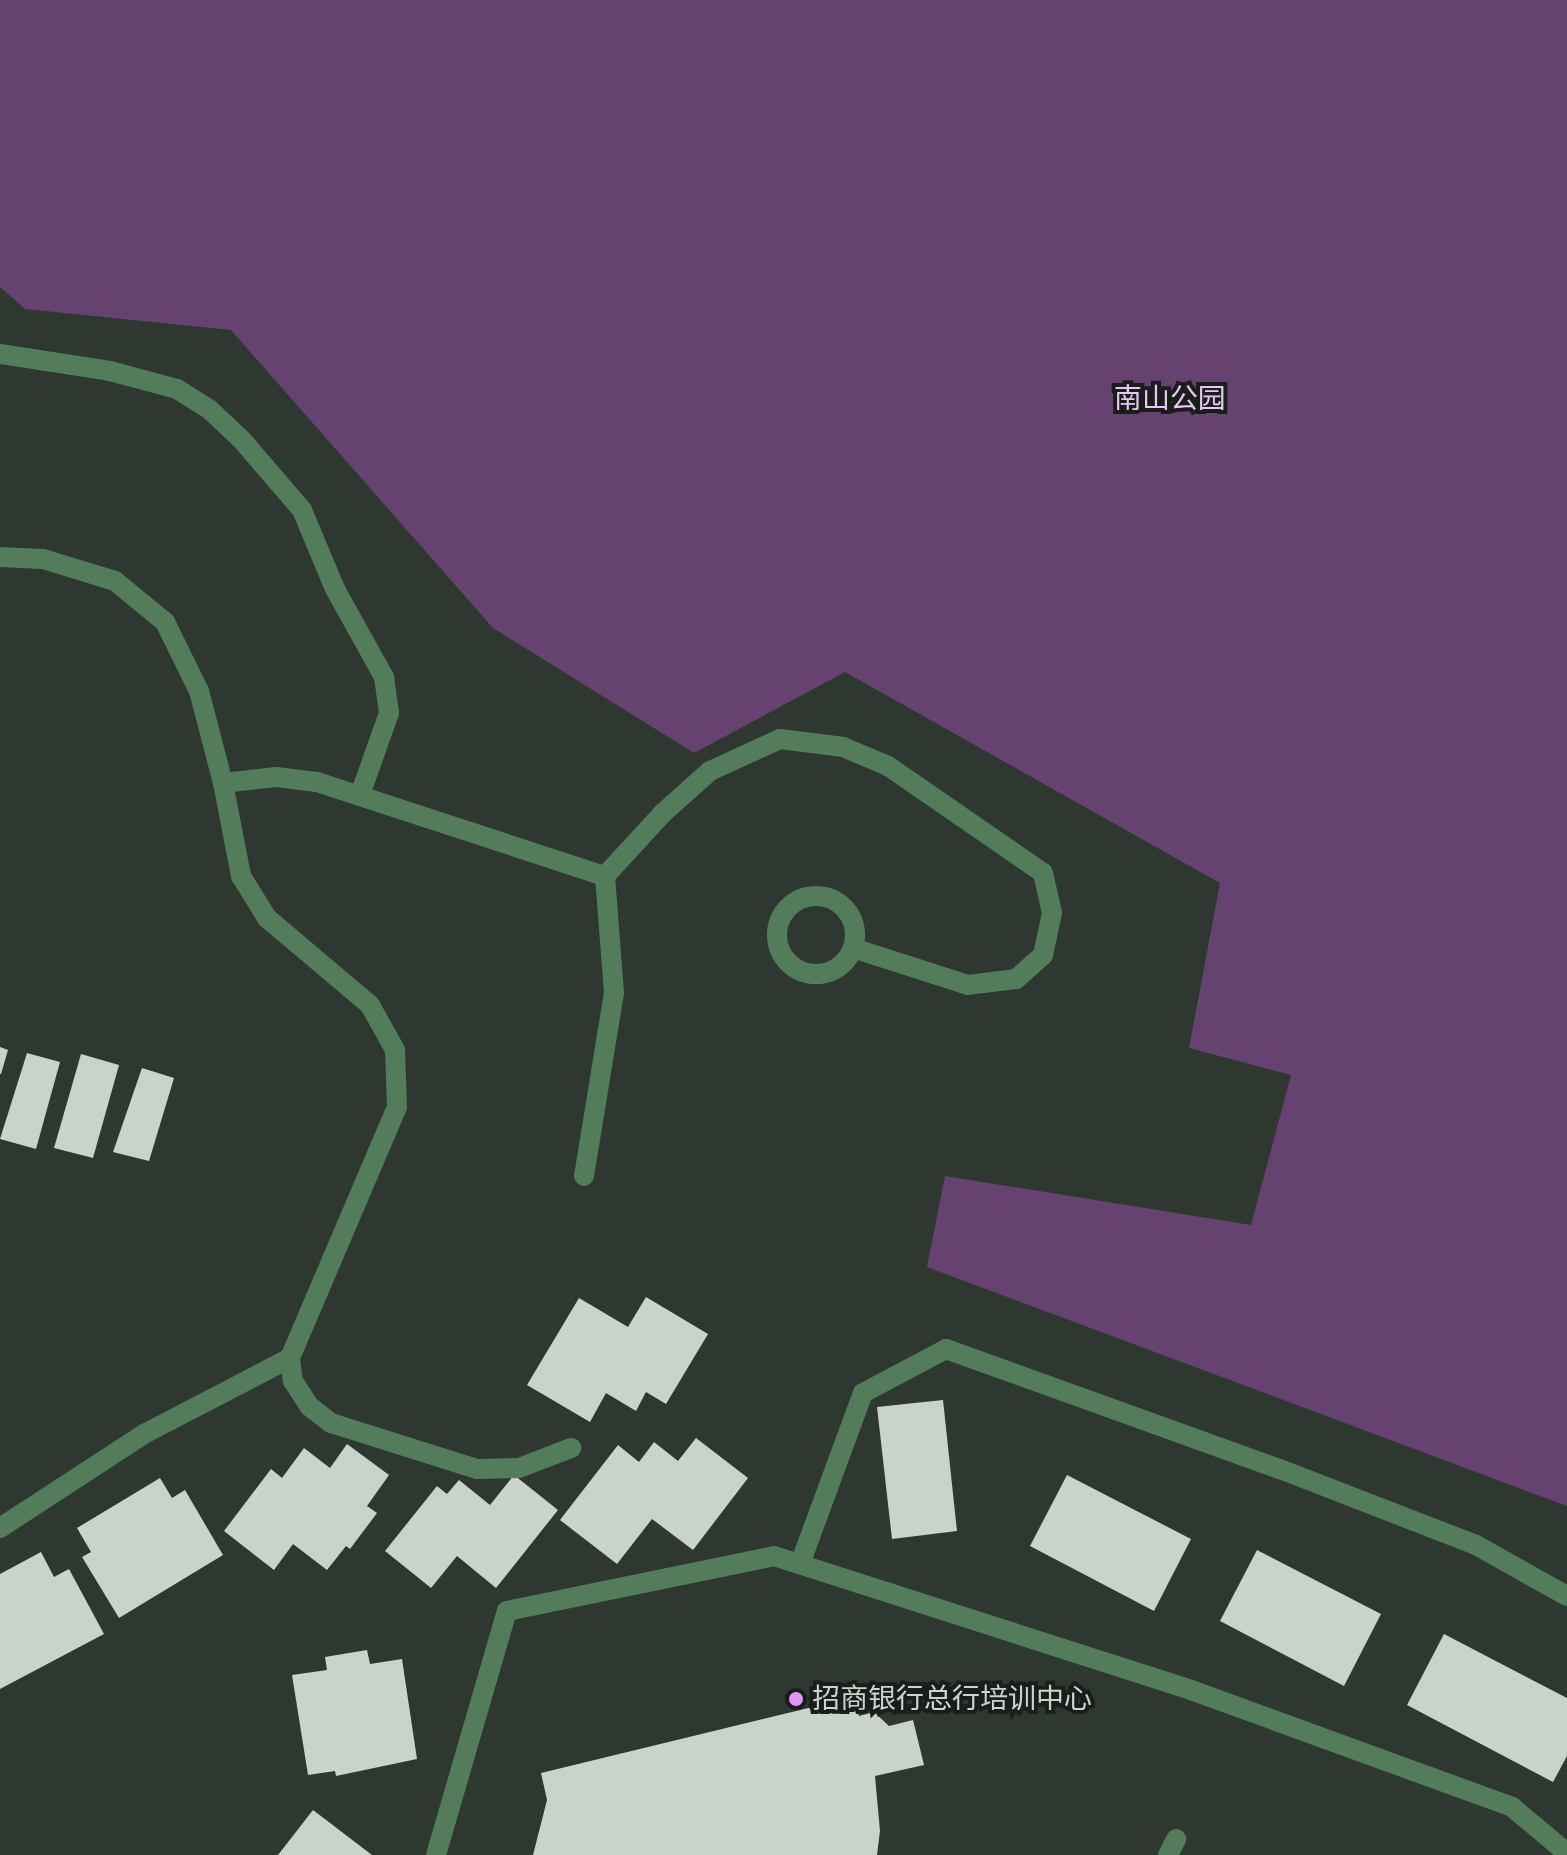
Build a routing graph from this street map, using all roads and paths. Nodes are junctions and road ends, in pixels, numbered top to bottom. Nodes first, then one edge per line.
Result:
1 (0, 354) edge
2 (0, 557) edge
3 (223, 783) junction
4 (360, 795) junction
5 (605, 876) junction
6 (853, 948) dead end
7 (584, 1176) dead end
8 (290, 1358) junction
9 (571, 1448) dead end
10 (0, 1528) edge
11 (800, 1564) junction
12 (1567, 1596) edge
13 (1567, 1853) edge
14 (436, 1855) edge

1 - 4 street
2 - 3 street
3 - 4 street
3 - 8 street
4 - 5 street
5 - 6 street
5 - 7 street
8 - 9 street
8 - 10 street
11 - 12 street
11 - 13 street
11 - 14 street

